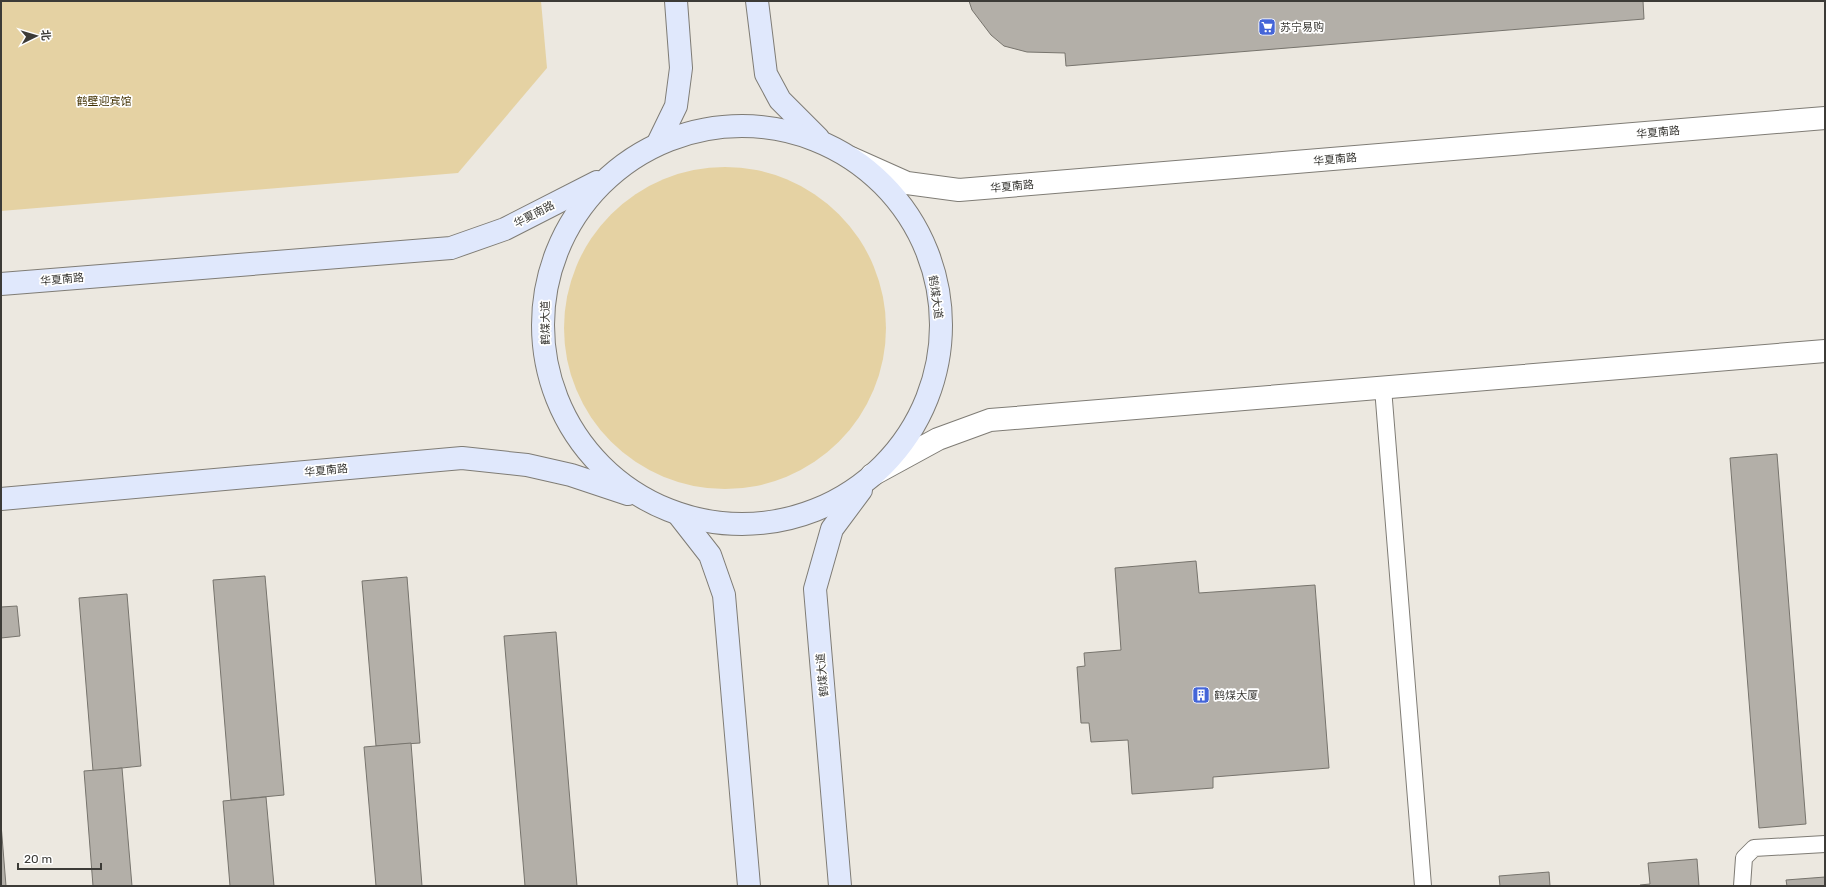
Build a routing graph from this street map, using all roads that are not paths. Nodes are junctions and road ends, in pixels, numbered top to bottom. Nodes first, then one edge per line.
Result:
1 (676, 1) edge
2 (757, 1) edge
3 (1825, 118) edge
4 (821, 142) junction
5 (658, 143) junction
6 (851, 158) junction
7 (610, 175) junction
8 (1, 284) edge
9 (1825, 351) edge
10 (1383, 388) junction
11 (871, 476) junction
12 (1, 498) edge
13 (647, 500) junction
14 (678, 514) junction
15 (1825, 844) edge
16 (749, 886) edge
17 (840, 886) edge
18 (1423, 886) edge
19 (1742, 886) edge

1 - 5 main road
2 - 4 main road, 鹤煤大道
3 - 6 street, 华夏南路
4 - 5 main road, 鹤煤大道
4 - 6 main road, 鹤煤大道
5 - 7 main road, 鹤煤大道
6 - 11 main road, 鹤煤大道
7 - 8 main road, 华夏南路
7 - 13 main road, 鹤煤大道
9 - 10 street
10 - 11 street
10 - 18 lane
11 - 14 main road, 鹤煤大道
11 - 17 main road, 鹤煤大道
12 - 13 main road, 华夏南路
13 - 14 main road, 鹤煤大道
14 - 16 main road, 鹤煤大道
15 - 19 lane

